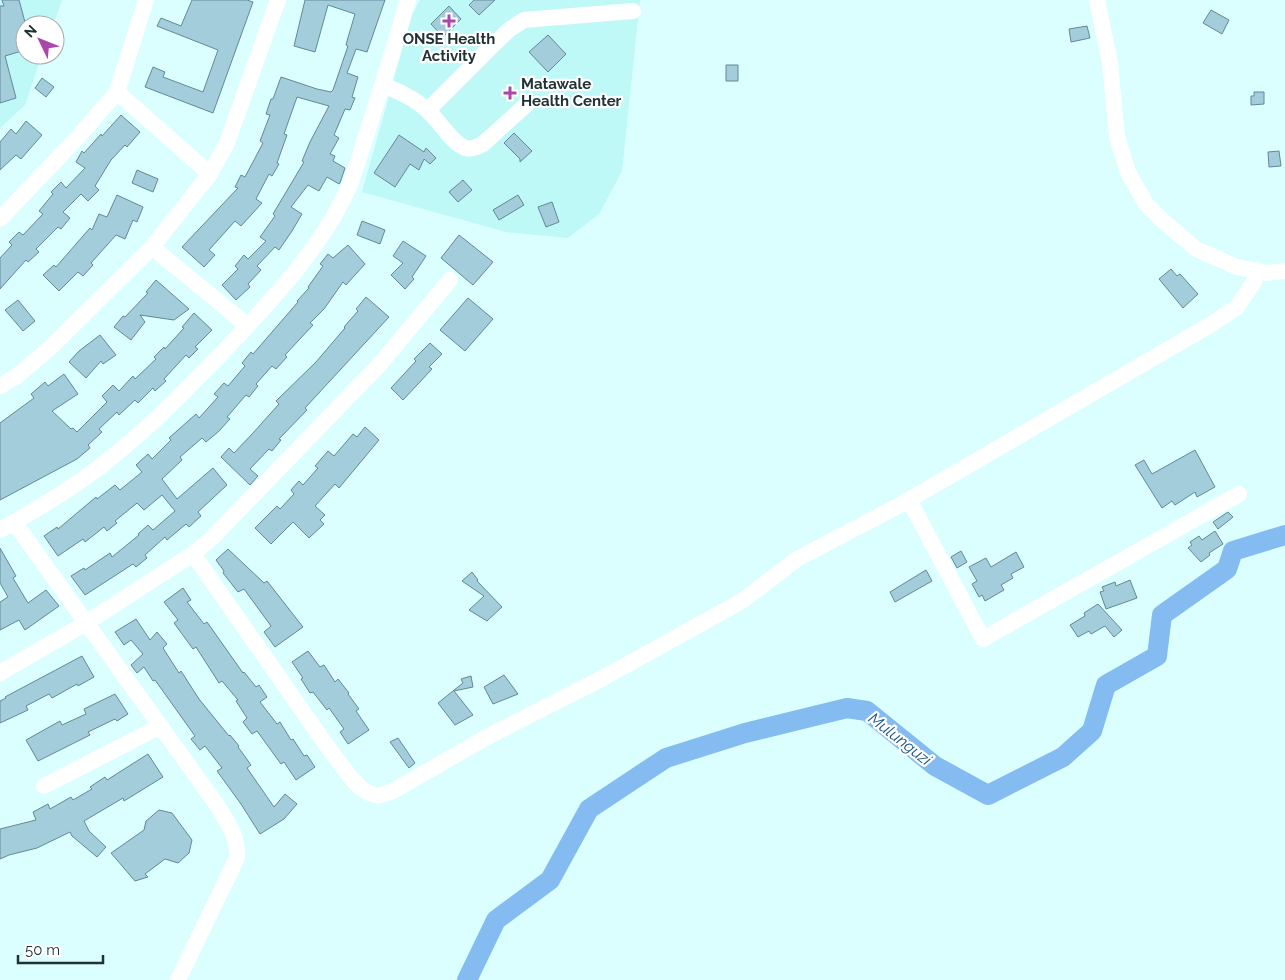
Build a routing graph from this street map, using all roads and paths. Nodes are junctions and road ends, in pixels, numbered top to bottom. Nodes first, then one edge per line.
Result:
1 (146, 0) edge
2 (278, 0) edge
3 (408, 0) edge
4 (1097, 0) edge
5 (633, 11) dead end
6 (383, 85) junction
7 (117, 92) junction
8 (527, 104) dead end
9 (428, 110) junction
10 (210, 174) junction
11 (0, 220) edge
12 (152, 247) junction
13 (1257, 270) junction
14 (1285, 272) edge
15 (450, 280) dead end
16 (248, 326) junction
17 (0, 386) edge
18 (1239, 494) dead end
19 (909, 500) junction
20 (7, 526) edge
21 (192, 554) junction
22 (86, 623) junction
23 (0, 673) edge
24 (161, 726) junction
25 (44, 786) dead end
26 (178, 980) edge

1 - 7 street
2 - 10 street
3 - 6 street
4 - 13 street
5 - 9 street
6 - 9 street
6 - 16 street
7 - 10 street
7 - 11 street
8 - 9 street
10 - 12 street
12 - 16 street
12 - 17 street
13 - 14 street
13 - 19 street
15 - 21 street
16 - 20 street
18 - 19 street
19 - 21 street
20 - 22 street
21 - 22 street
22 - 23 street
22 - 24 street
24 - 25 street
24 - 26 street

